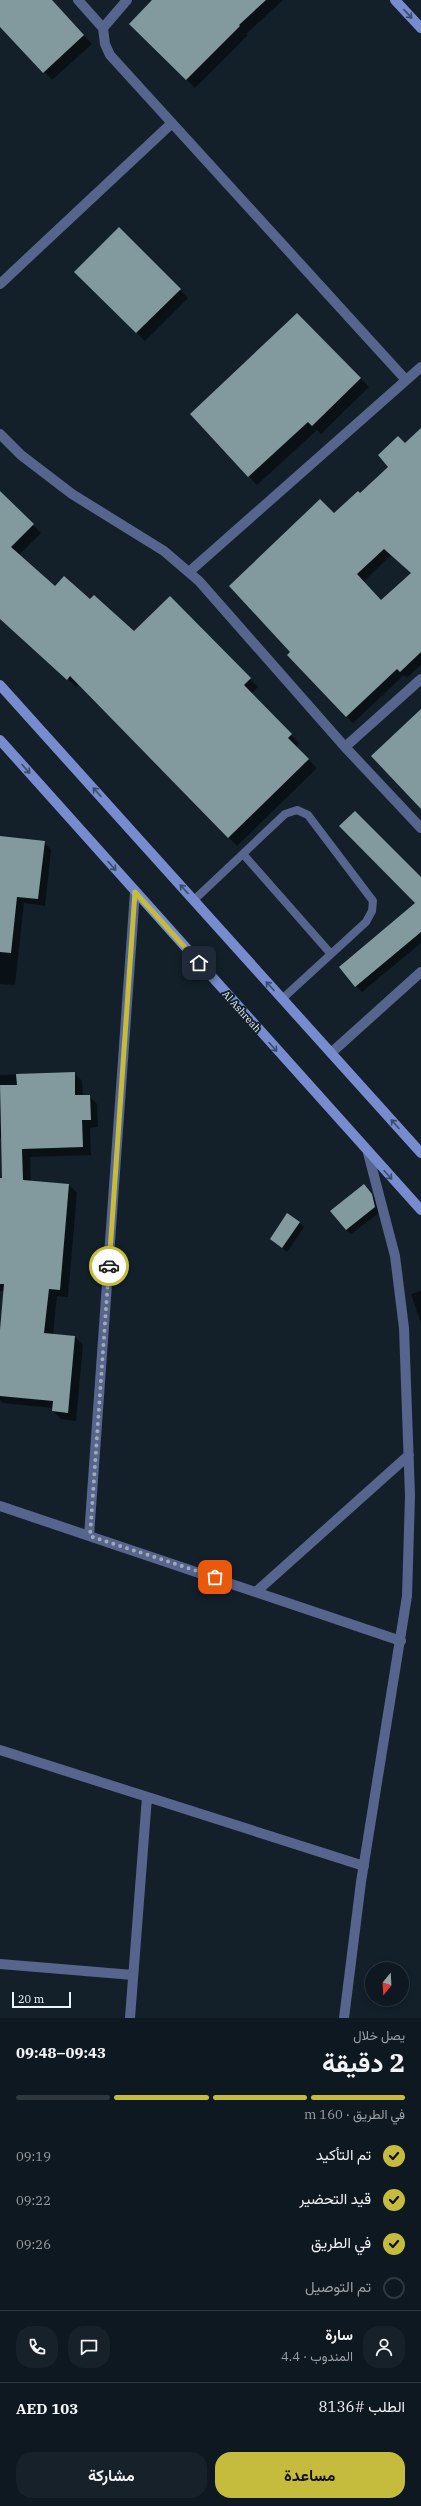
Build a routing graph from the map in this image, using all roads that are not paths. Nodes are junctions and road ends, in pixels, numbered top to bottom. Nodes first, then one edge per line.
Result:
1 (78, 0) edge
2 (128, 0) edge
3 (395, 0) edge
4 (103, 28) junction
5 (421, 28) edge
6 (172, 123) junction
7 (0, 284) edge
8 (421, 367) edge
9 (406, 380) junction
10 (0, 434) edge
11 (189, 572) junction
12 (421, 679) edge
13 (0, 684) edge
14 (0, 740) edge
15 (345, 748) junction
16 (421, 828) edge
17 (243, 854) junction
18 (135, 892) junction
19 (194, 900) junction
20 (331, 954) junction
21 (421, 972) edge
22 (282, 999) junction
23 (331, 1053) junction
24 (368, 1153) junction
25 (421, 1153) edge
26 (408, 1198) junction
27 (421, 1210) edge
28 (421, 1216) edge
29 (409, 1455) junction
30 (0, 1506) edge
31 (90, 1536) junction
32 (257, 1591) junction
33 (401, 1641) junction
34 (0, 1750) edge
35 (147, 1797) junction
36 (364, 1866) junction
37 (0, 1964) edge
38 (133, 1975) junction
39 (130, 2018) edge
40 (344, 2018) edge

1 - 4 street
2 - 4 street
3 -> 5 street
4 - 6 street
6 - 7 street
6 - 9 street
8 - 9 street
9 - 11 street
10 - 11 street
11 - 15 street
12 - 15 street
19 -> 13 street
14 -> 18 street, Al Ashreah
15 - 16 street
17 - 19 lane
17 - 20 lane
17 - 20 lane
18 -> 24 street, Al Ashreah
18 - 31 street
22 -> 19 street
20 - 22 lane
21 - 23 street
22 - 23 street
25 -> 23 street
24 -> 26 street, Al Ashreah
24 - 29 street
26 - 27 street, Al Ashreah
26 - 28 lane
29 - 32 street
29 - 33 street
30 - 31 street
31 - 32 street
32 - 33 street
33 - 36 street
34 - 35 street
35 - 36 street
35 - 38 street
36 - 40 street
37 - 38 street
38 - 39 street

